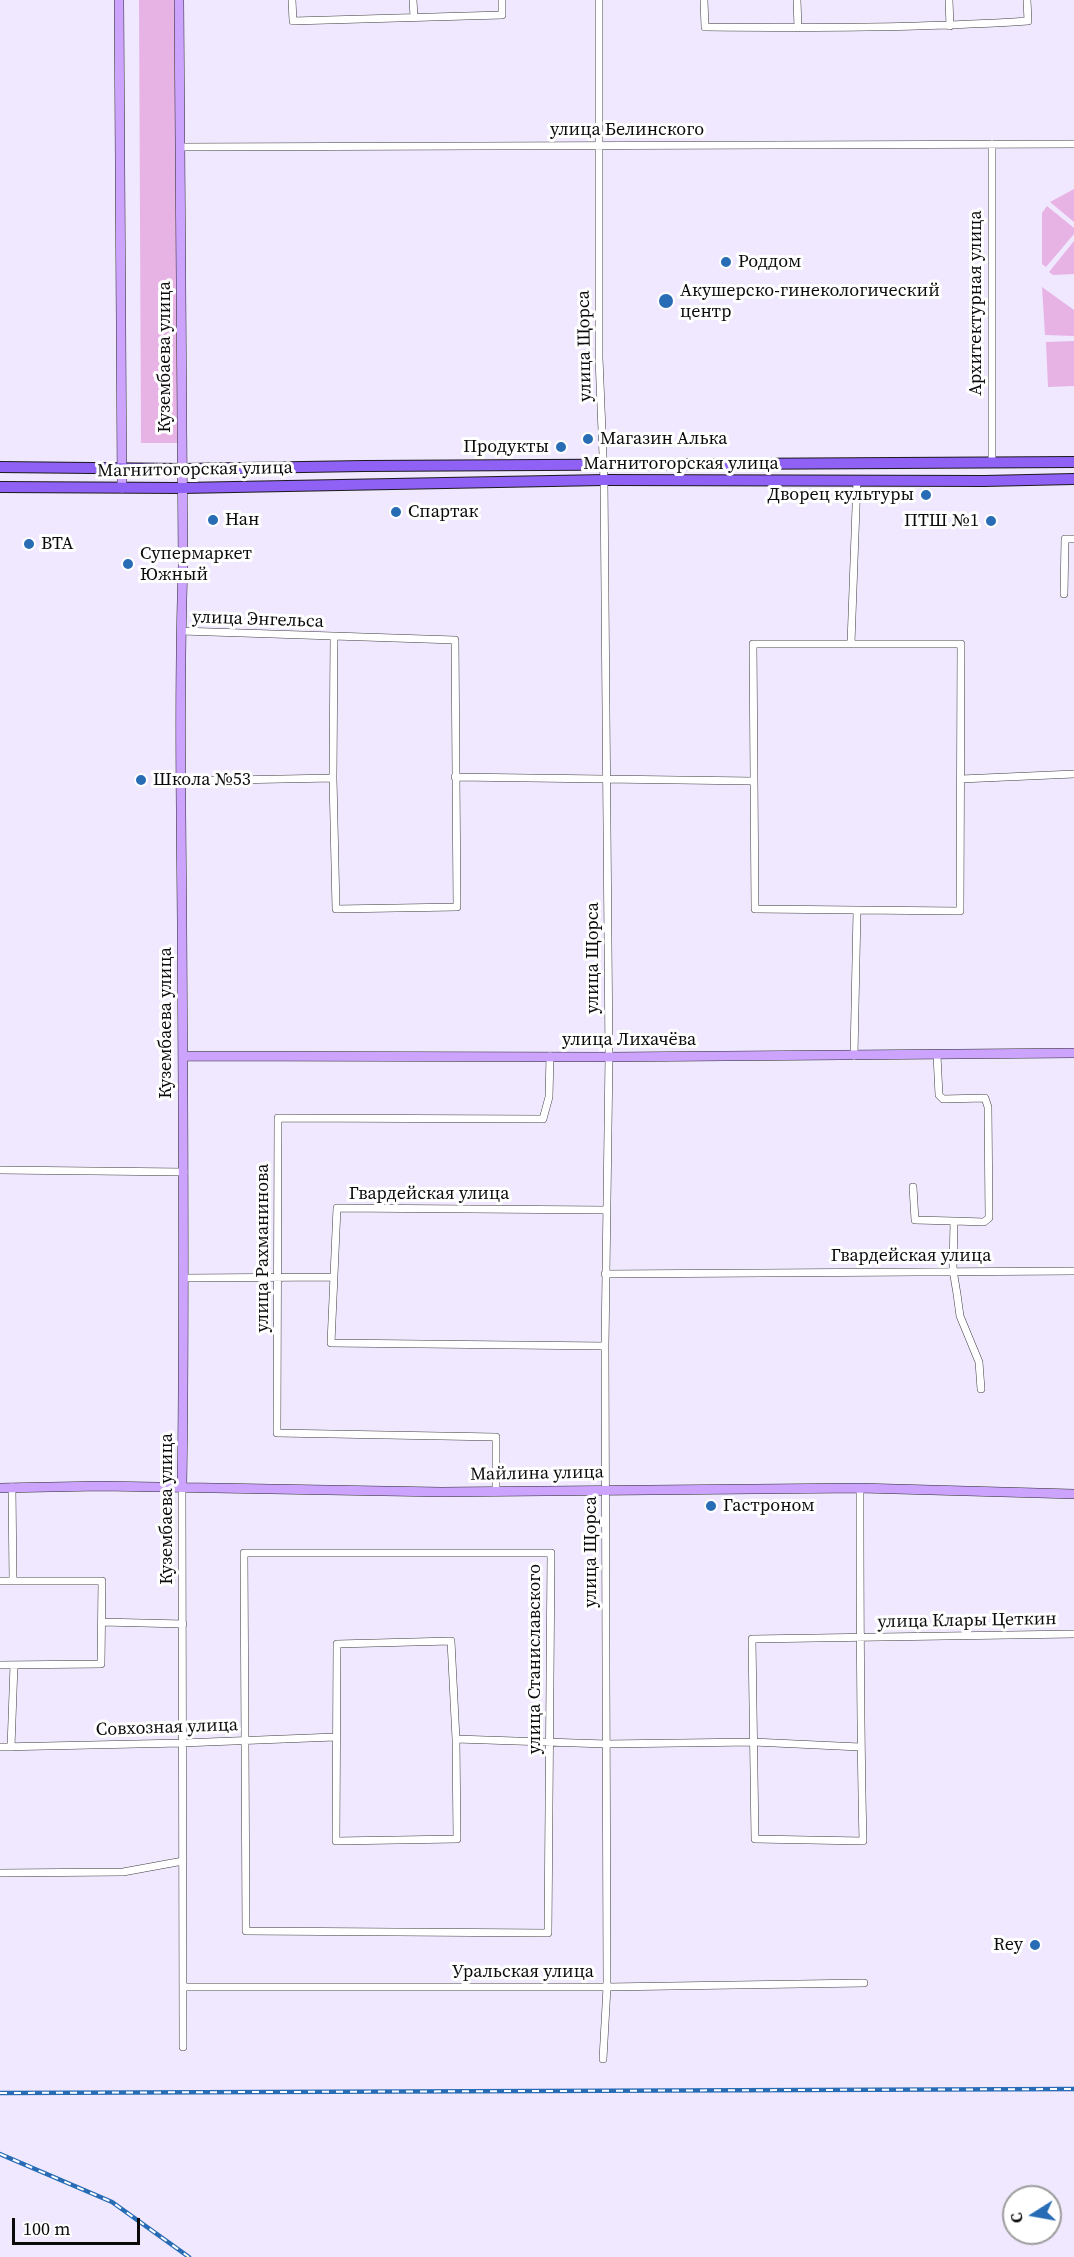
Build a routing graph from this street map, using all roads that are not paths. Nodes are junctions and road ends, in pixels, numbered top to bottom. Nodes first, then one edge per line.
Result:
1 (119, 0) edge
2 (179, 0) edge
3 (292, 0) edge
4 (413, 0) edge
5 (502, 0) edge
6 (599, 0) edge
7 (704, 0) edge
8 (798, 0) edge
9 (949, 0) edge
10 (1028, 0) edge
11 (414, 17) junction
12 (950, 26) junction
13 (798, 28) junction
14 (992, 144) junction
15 (1074, 144) edge
16 (600, 146) junction
17 (180, 147) junction
18 (1074, 462) edge
19 (992, 463) junction
20 (603, 464) junction
21 (0, 467) edge
22 (122, 468) junction
23 (182, 469) junction
24 (1074, 479) edge
25 (604, 480) junction
26 (857, 480) junction
27 (0, 487) edge
28 (122, 488) junction
29 (182, 488) junction
30 (1074, 539) edge
31 (1064, 594) dead end
32 (181, 632) junction
33 (334, 638) junction
34 (851, 643) junction
35 (1074, 774) edge
36 (456, 777) junction
37 (333, 778) junction
38 (607, 778) junction
39 (961, 779) junction
40 (181, 781) junction
41 (753, 781) junction
42 (857, 910) junction
43 (1074, 1053) edge
44 (937, 1055) junction
45 (183, 1056) junction
46 (550, 1056) junction
47 (854, 1056) junction
48 (609, 1057) junction
49 (0, 1170) edge
50 (184, 1172) junction
51 (913, 1187) dead end
52 (606, 1210) junction
53 (954, 1221) junction
54 (953, 1270) junction
55 (1074, 1271) edge
56 (605, 1274) junction
57 (277, 1277) junction
58 (334, 1277) junction
59 (185, 1278) junction
60 (605, 1346) junction
61 (981, 1389) dead end
62 (12, 1487) junction
63 (182, 1487) junction
64 (0, 1488) edge
65 (860, 1488) junction
66 (605, 1489) junction
67 (496, 1491) junction
68 (1074, 1494) edge
69 (0, 1581) edge
70 (14, 1581) junction
71 (102, 1622) junction
72 (183, 1624) junction
73 (1074, 1634) edge
74 (860, 1638) junction
75 (0, 1665) edge
76 (14, 1665) junction
77 (335, 1737) junction
78 (456, 1739) junction
79 (245, 1741) junction
80 (550, 1742) junction
81 (753, 1742) junction
82 (182, 1743) junction
83 (606, 1744) junction
84 (0, 1747) edge
85 (11, 1747) junction
86 (861, 1747) junction
87 (183, 1861) junction
88 (0, 1873) edge
89 (864, 1983) dead end
90 (183, 1987) junction
91 (607, 1988) junction
92 (183, 2047) dead end
93 (603, 2059) dead end

1 - 22 street
2 - 17 street, Кузембаева улица
3 - 11 street
4 - 11 street
5 - 11 street
6 - 16 street, улица Щорса
7 - 13 street
8 - 13 street
9 - 12 street
10 - 12 street
12 - 13 street
14 - 15 street, улица Белинского
14 - 16 street, улица Белинского
14 - 19 street, Архитектурная улица
16 - 17 street, улица Белинского
16 - 20 street, улица Щорса
17 - 23 street, Кузембаева улица
18 - 19 main road, Магнитогорская улица
19 - 20 main road, Магнитогорская улица
20 - 23 main road, Магнитогорская улица
20 - 25 street, улица Щорса
21 - 22 main road, Магнитогорская улица
22 - 23 main road, Магнитогорская улица
22 - 28 street
23 - 29 street, Кузембаева улица
24 - 26 main road, Магнитогорская улица
25 - 26 main road, Магнитогорская улица
25 - 29 main road, Магнитогорская улица
25 - 38 street, улица Щорса
26 - 34 street
27 - 28 main road, Магнитогорская улица
28 - 29 main road, Магнитогорская улица
29 - 32 street, Кузембаева улица
30 - 31 street
32 - 33 street, улица Энгельса
32 - 40 street, Кузембаева улица
33 - 36 street, улица Энгельса
33 - 37 street, улица Энгельса
34 - 39 street
34 - 41 street
35 - 39 street
36 - 37 street, улица Энгельса
36 - 38 street
37 - 40 street
38 - 41 street
38 - 48 street, улица Щорса
39 - 42 street
40 - 45 street, Кузембаева улица
41 - 42 street
42 - 47 street
43 - 44 street, улица Лихачёва
44 - 47 street, улица Лихачёва
44 - 53 street
45 - 46 street, улица Лихачёва
45 - 50 street, Кузембаева улица
46 - 48 street, улица Лихачёва
46 - 57 street, улица Рахманинова
47 - 48 street, улица Лихачёва
48 - 52 street, улица Щорса
49 - 50 street
50 - 59 street, Кузембаева улица
51 - 53 street
52 - 56 street, улица Щорса
52 - 58 street, Гвардейская улица
53 - 54 street
54 - 55 street, Гвардейская улица
54 - 56 street, Гвардейская улица
54 - 61 street
56 - 60 street, улица Щорса
57 - 58 street
57 - 59 street
57 - 67 street, улица Рахманинова
58 - 60 street, Гвардейская улица
59 - 63 street, Кузембаева улица
60 - 66 street, улица Щорса
62 - 63 street, Майлина улица
62 - 64 street, Майлина улица
62 - 70 street
63 - 67 street, Майлина улица
63 - 72 street, Кузембаева улица
65 - 66 street, Майлина улица
65 - 68 street, Майлина улица
65 - 74 street, улица Клары Цеткин
66 - 67 street, Майлина улица
66 - 83 street, улица Щорса
69 - 70 street
70 - 71 street
71 - 72 street
71 - 76 street
72 - 82 street, Кузембаева улица
73 - 74 street, улица Клары Цеткин
74 - 81 street, улица Клары Цеткин
74 - 86 street, улица Клары Цеткин
75 - 76 street
76 - 85 street
77 - 78 street
77 - 78 street
77 - 79 street, Совхозная улица
78 - 80 street
79 - 80 street, улица Станиславского
79 - 80 street, улица Станиславского
79 - 82 street, Совхозная улица
80 - 83 street
81 - 83 street
81 - 86 street
81 - 86 street, улица Клары Цеткин
82 - 85 street, Совхозная улица
82 - 87 street, Кузембаева улица
83 - 91 street, улица Щорса
84 - 85 street, Совхозная улица
87 - 88 street
87 - 90 street, Кузембаева улица
89 - 91 street, Уральская улица
90 - 91 street, Уральская улица
90 - 92 street, Кузембаева улица
91 - 93 street, улица Щорса

